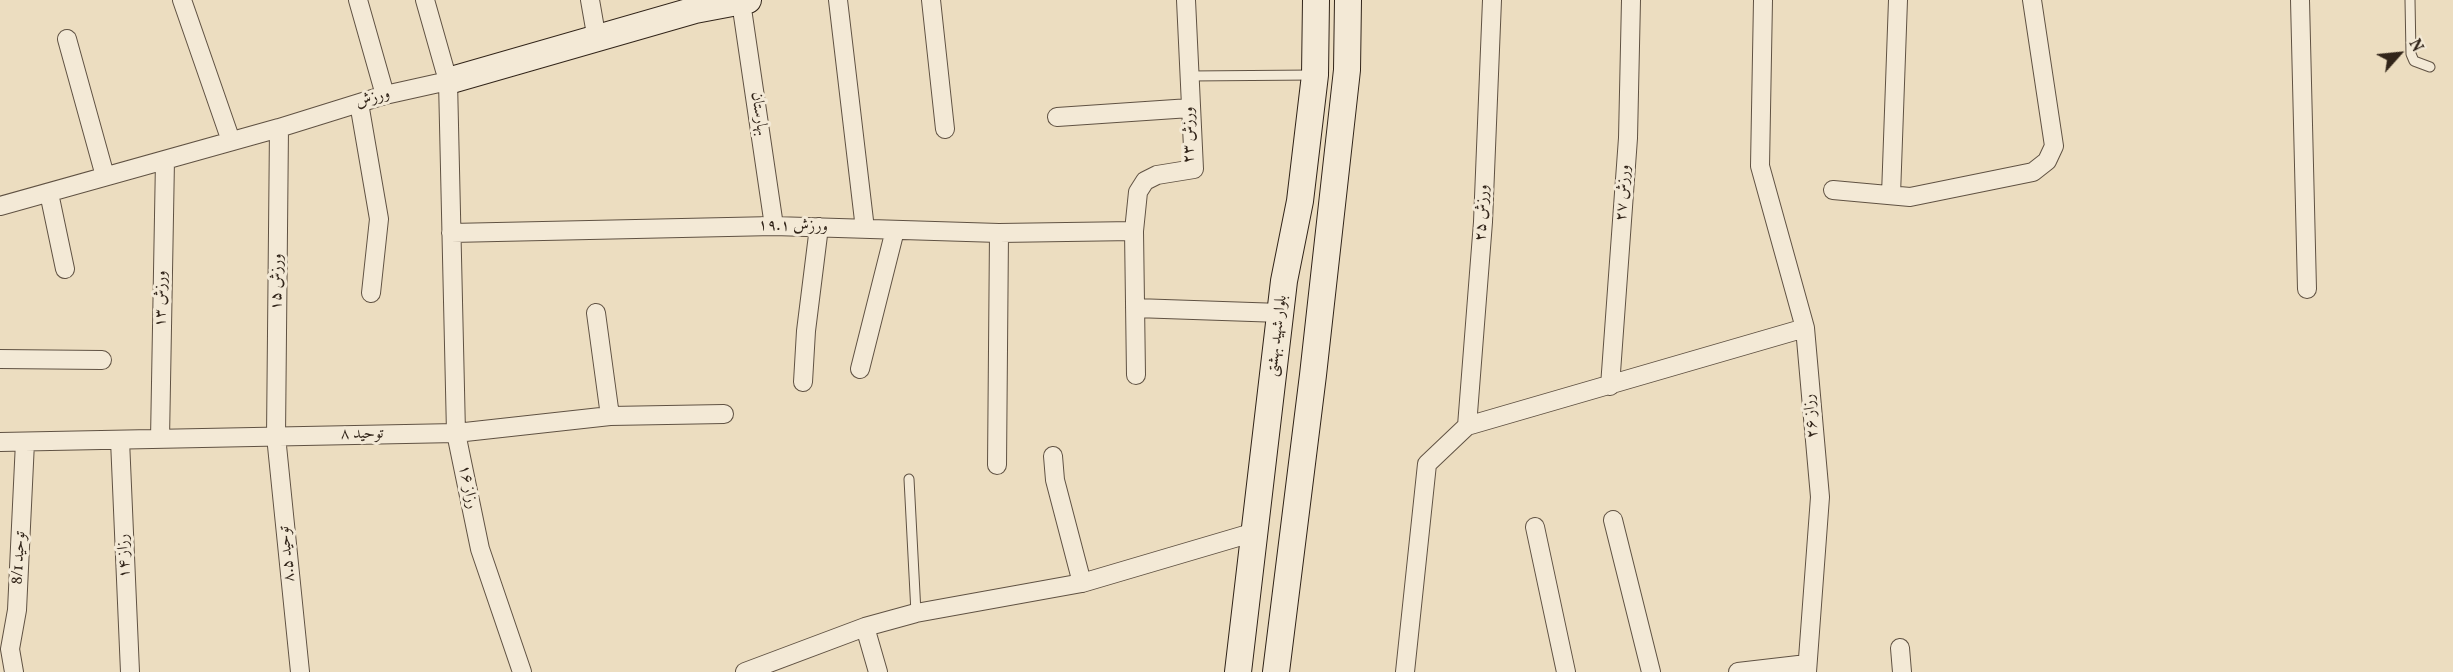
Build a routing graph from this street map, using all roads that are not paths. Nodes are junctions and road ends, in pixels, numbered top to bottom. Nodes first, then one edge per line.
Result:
1 (182, 0) edge
2 (358, 0) edge
3 (425, 0) edge
4 (590, 0) edge
5 (838, 0) edge
6 (931, 0) edge
7 (1186, 0) edge
8 (1316, 0) edge
9 (1348, 0) edge
10 (1492, 0) edge
11 (1631, 0) edge
12 (1763, 0) edge
13 (1898, 0) edge
14 (2032, 0) edge
15 (2300, 0) edge
16 (2410, 0) edge
17 (745, 1) edge
18 (694, 5) edge
19 (67, 39) dead end
20 (597, 40) junction
21 (2430, 67) dead end
22 (1315, 75) junction
23 (1190, 76) junction
24 (448, 81) junction
25 (385, 95) junction
26 (359, 103) junction
27 (1190, 108) junction
28 (1057, 117) dead end
29 (279, 128) junction
30 (945, 129) dead end
31 (231, 141) junction
32 (165, 160) junction
33 (105, 177) junction
34 (1833, 190) dead end
35 (49, 193) junction
36 (1892, 195) junction
37 (0, 206) edge
38 (774, 226) junction
39 (819, 227) junction
40 (865, 229) junction
41 (895, 230) junction
42 (1134, 231) junction
43 (451, 233) junction
44 (999, 233) junction
45 (65, 269) dead end
46 (2307, 289) dead end
47 (371, 293) dead end
48 (1135, 308) junction
49 (596, 313) dead end
50 (1281, 313) junction
51 (1804, 328) junction
52 (0, 359) edge
53 (102, 360) dead end
54 (860, 369) dead end
55 (1136, 375) dead end
56 (803, 382) dead end
57 (1611, 386) junction
58 (724, 414) dead end
59 (610, 416) junction
60 (1467, 426) junction
61 (456, 432) junction
62 (276, 436) junction
63 (160, 439) junction
64 (120, 440) junction
65 (0, 442) edge
66 (25, 442) junction
67 (1053, 456) dead end
68 (997, 465) dead end
69 (909, 479) dead end
70 (1613, 520) dead end
71 (1535, 527) dead end
72 (1255, 532) junction
73 (1082, 582) junction
74 (1248, 583) junction
75 (1286, 588) junction
76 (9, 610) edge
77 (916, 613) junction
78 (865, 627) junction
79 (1900, 648) dead end
80 (1807, 668) edge
81 (14, 672) edge
82 (130, 672) edge
83 (300, 672) edge
84 (522, 672) edge
85 (745, 672) edge
86 (878, 672) edge
87 (1238, 672) edge
88 (1276, 672) edge
89 (1405, 672) edge
90 (1566, 672) edge
91 (1651, 672) edge
92 (1738, 672) edge
93 (1902, 672) edge

1 - 31 street
2 - 25 street
3 - 24 street, رزاز ۱۶
4 - 20 street
5 - 40 street
6 - 30 street
7 - 23 street, ورزش ۲۳
8 - 22 main road, بلوار شهید بهشتی
9 - 75 main road
10 - 60 street, ورزش ۲۵
11 - 57 street, ورزش ۲۷
12 - 51 street, رزاز ۲۶
13 - 36 street
14 - 36 street
15 - 46 street
16 - 21 lane
17 - 18 main road, ورزش
17 - 38 street, بهارستان
18 - 20 main road, ورزش
19 - 33 street
20 - 24 main road, ورزش
22 - 23 lane
22 - 50 main road, بلوار شهید بهشتی
23 - 27 street, ورزش ۲۳
24 - 25 street, ورزش
24 - 43 street, رزاز ۱۶
25 - 26 street, ورزش
26 - 29 street, ورزش
26 - 47 street
27 - 28 street
27 - 42 street, ورزش ۲۳
29 - 31 street, ورزش
29 - 62 street, ورزش ۱۵
31 - 32 street, ورزش
32 - 33 street, ورزش
32 - 63 street, ورزش ۱۳
33 - 35 street, ورزش
34 - 36 street
35 - 37 street, ورزش
35 - 45 street
38 - 39 street, ورزش ۱۹.۱
38 - 43 street, ورزش ۱۹.۱
39 - 40 street, ورزش ۱۹.۱
39 - 56 street
40 - 41 street, ورزش ۱۹.۱
41 - 44 street, ورزش ۱۹.۱
41 - 54 street
42 - 44 street, ورزش ۱۹.۱
42 - 48 street
43 - 61 street, رزاز ۱۶
44 - 68 street
48 - 50 street
48 - 55 street
49 - 59 street
50 - 72 main road, بلوار شهید بهشتی
51 - 57 street
51 - 80 street, رزاز ۲۶
52 - 53 street
57 - 60 street
58 - 59 street, توحید ۸
59 - 61 street, توحید ۸
60 - 89 street
61 - 62 street, توحید ۸
61 - 84 street, رزاز ۱۶
62 - 63 street, توحید ۸
62 - 83 street, توحید ۸.۵
63 - 64 street, توحید ۸
64 - 66 street, توحید ۸
64 - 82 street, رزاز ۱۴
65 - 66 street, توحید ۸
66 - 76 street, توحید 8/1
67 - 73 street
69 - 77 lane
70 - 91 street
71 - 90 street
72 - 73 street
72 - 74 main road, بلوار شهید بهشتی
73 - 77 street
74 - 75 main road
74 - 87 main road, بلوار شهید بهشتی
75 - 88 main road
76 - 81 street, توحید 8/1
77 - 78 street
78 - 85 street
78 - 86 street
79 - 93 street
80 - 92 street

